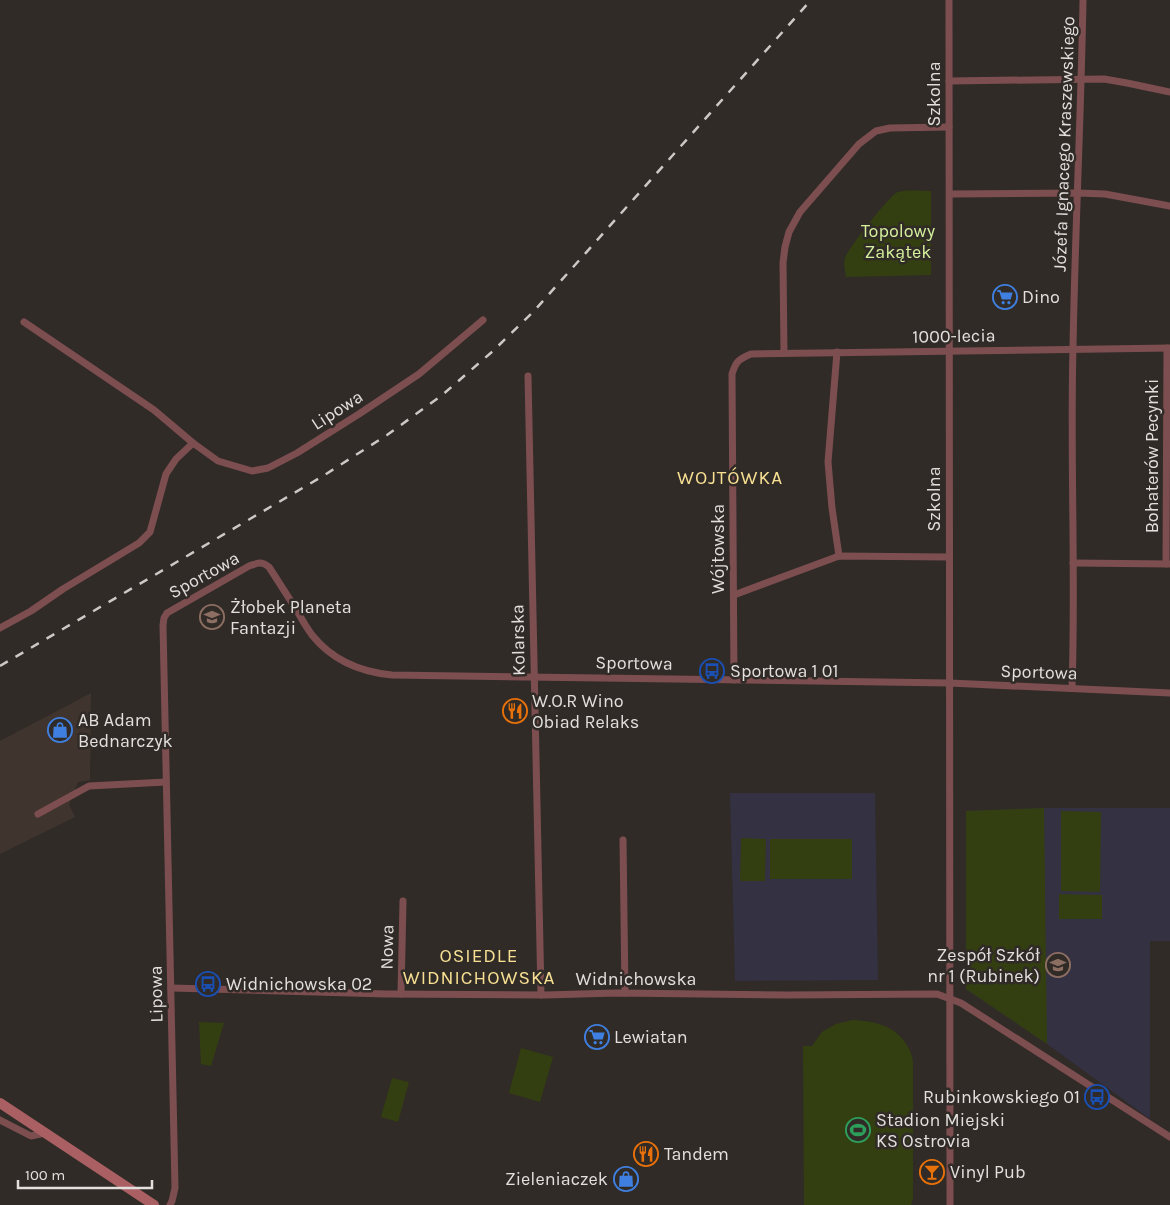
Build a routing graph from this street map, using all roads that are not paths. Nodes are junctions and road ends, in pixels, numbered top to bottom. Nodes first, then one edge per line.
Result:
1 (949, 0) edge
2 (1083, 0) edge
3 (1082, 79) junction
4 (949, 81) junction
5 (1170, 92) edge
6 (948, 127) junction
7 (1078, 193) junction
8 (950, 194) junction
9 (1170, 206) edge
10 (483, 320) dead end
11 (24, 322) dead end
12 (1168, 348) edge
13 (1073, 349) junction
14 (950, 351) junction
15 (837, 352) junction
16 (784, 353) junction
17 (739, 359) joint
18 (528, 376) dead end
19 (193, 443) junction
20 (838, 556) junction
21 (949, 557) junction
22 (1073, 563) junction
23 (1168, 564) edge
24 (734, 596) junction
25 (164, 618) joint
26 (0, 628) edge
27 (534, 677) junction
28 (734, 680) junction
29 (949, 683) junction
30 (1072, 688) junction
31 (1170, 693) edge
32 (166, 782) junction
33 (38, 814) dead end
34 (623, 840) dead end
35 (403, 901) dead end
36 (171, 988) junction
37 (401, 994) junction
38 (625, 994) junction
39 (540, 995) junction
40 (950, 998) junction
41 (0, 1103) edge
42 (0, 1120) edge
43 (45, 1134) junction
44 (1170, 1137) edge
45 (154, 1205) edge
46 (170, 1205) edge
47 (950, 1205) edge

1 - 4 street, Szkolna
2 - 3 street, Józefa Ignacego Kraszewskiego
3 - 4 street
3 - 5 street
3 - 7 street, Józefa Ignacego Kraszewskiego
4 - 6 street, Szkolna
6 - 8 street, Szkolna
6 - 16 street
7 - 8 street
7 - 9 street
7 - 13 street, Józefa Ignacego Kraszewskiego
8 - 14 street, Szkolna
10 - 19 street, Lipowa
11 - 19 street, Lipowa
12 - 13 street, 1000-lecia
12 - 23 street, Bohaterów Pecynki
13 - 14 street, 1000-lecia
13 - 22 street, Józefa Ignacego Kraszewskiego
14 - 15 street, 1000-lecia
14 - 21 street, Szkolna
15 - 16 street, 1000-lecia
15 - 20 street
16 - 17 street, 1000-lecia
17 - 24 street, Wójtowska
18 - 27 street, Kolarska
19 - 26 street
20 - 21 street
20 - 24 street
21 - 29 street, Szkolna
22 - 23 street
22 - 30 street, Józefa Ignacego Kraszewskiego
24 - 28 street, Wójtowska
25 - 27 street, Sportowa
25 - 32 street, Lipowa
27 - 28 street, Sportowa
27 - 39 street, Kolarska
28 - 29 street, Sportowa
29 - 30 street, Sportowa
29 - 40 street, Szkolna
30 - 31 street, Sportowa
32 - 33 street
32 - 36 street, Lipowa
34 - 38 street
35 - 37 street, Nowa
36 - 37 street, Widnichowska
36 - 46 street, Lipowa
37 - 39 street, Widnichowska
38 - 39 street, Widnichowska
38 - 40 street, Widnichowska
40 - 44 street, Widnichowska
40 - 47 street, Szkolna
41 - 43 main road
42 - 43 street
43 - 45 main road

